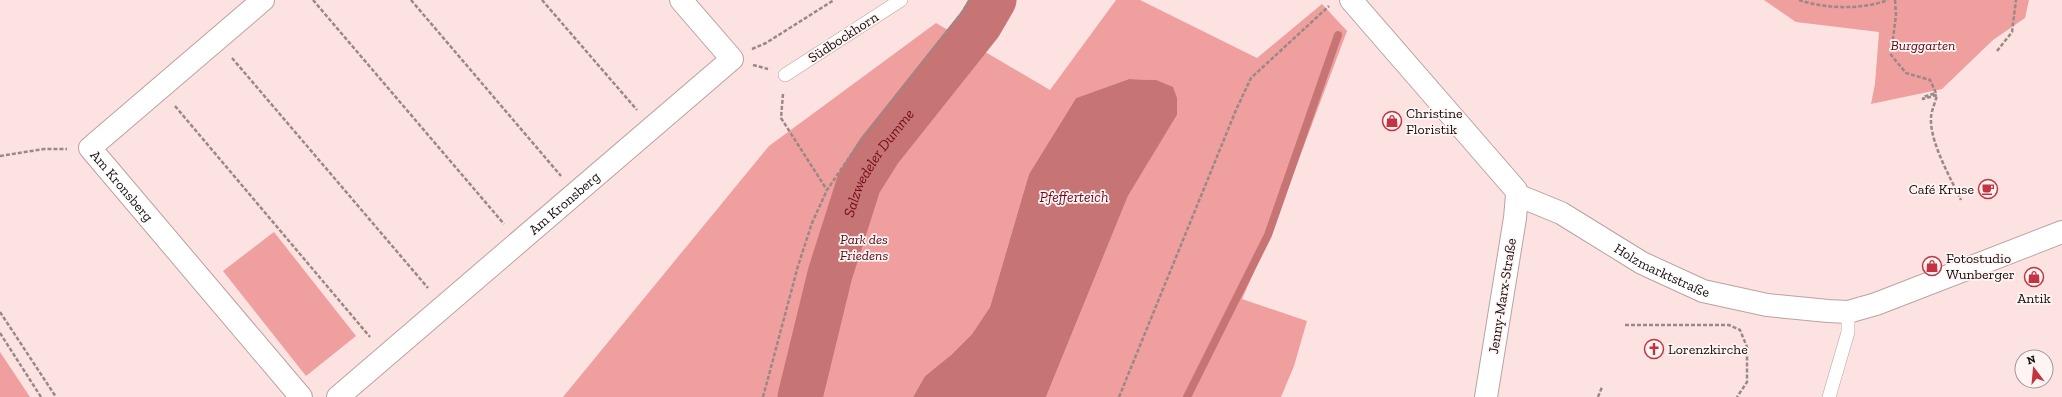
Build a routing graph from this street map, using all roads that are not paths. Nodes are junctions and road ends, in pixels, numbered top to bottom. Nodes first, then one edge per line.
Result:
1 (263, 0) edge
2 (681, 0) edge
3 (901, 0) edge
4 (1342, 1) edge
5 (785, 75) road end
6 (1517, 195) junction
7 (2062, 232) edge
8 (1848, 312) junction
9 (300, 397) edge
10 (338, 397) edge
11 (1486, 397) edge
12 (1829, 397) edge

1 - 9 street, Am Kronsberg
2 - 10 street, Am Kronsberg
3 - 5 lane, Südbockhorn
4 - 6 street
6 - 8 street, Holzmarktstraße
6 - 11 street, Jenny-Marx-Straße
7 - 8 street, Holzmarktstraße
8 - 12 lane

